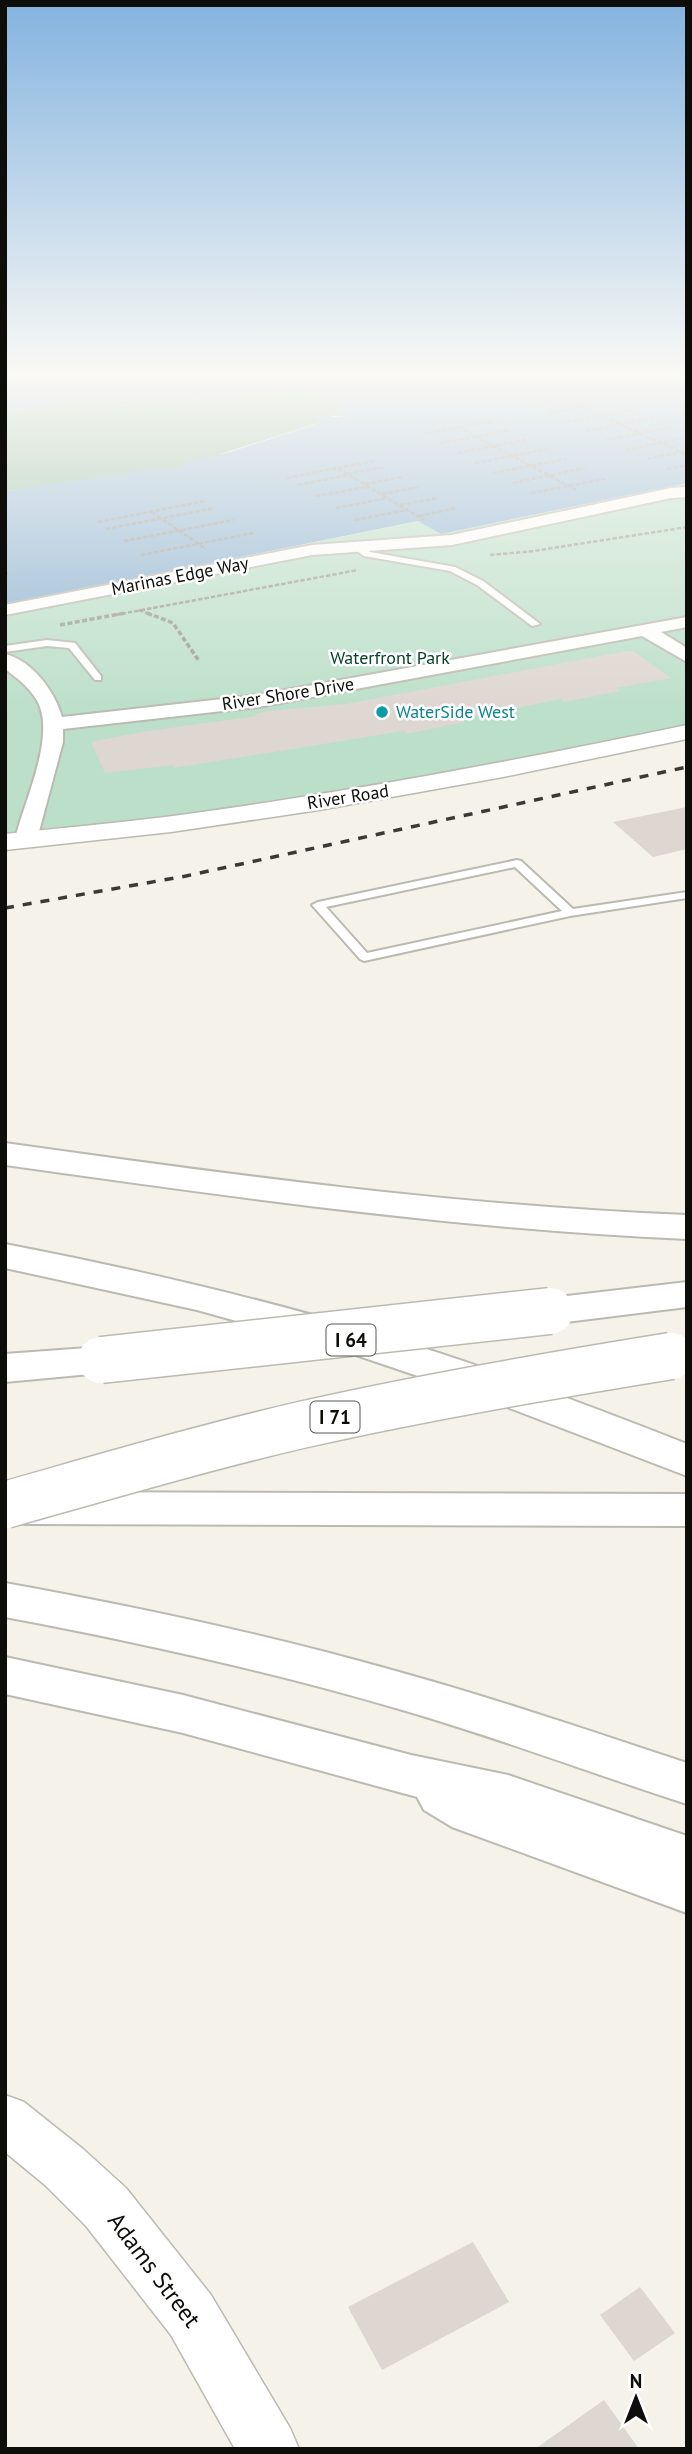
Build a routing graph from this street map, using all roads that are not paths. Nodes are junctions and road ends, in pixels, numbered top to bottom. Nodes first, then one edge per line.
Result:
1 (687, 492) edge
2 (356, 546) junction
3 (5, 610) edge
4 (687, 622) edge
5 (536, 624) dead end
6 (645, 630) junction
7 (5, 649) edge
8 (687, 656) edge
9 (5, 660) edge
10 (98, 678) dead end
11 (54, 724) junction
12 (687, 732) edge
13 (16, 840) edge
14 (687, 895) edge
15 (570, 913) junction
16 (5, 1154) edge
17 (687, 1227) edge
18 (5, 1256) edge
19 (687, 1293) edge
20 (679, 1354) edge
21 (5, 1368) edge
22 (687, 1461) edge
23 (5, 1507) edge
24 (687, 1510) edge
25 (5, 1600) edge
26 (5, 1675) edge
27 (411, 1775) junction
28 (687, 1784) edge
29 (687, 1858) edge
30 (687, 1891) edge
31 (5, 2119) edge
32 (269, 2449) edge

1 - 2 street, Marinas Edge Way
2 - 3 street, Marinas Edge Way
2 - 5 lane
4 - 6 street, River Shore Drive
6 - 8 street
6 - 11 street, River Shore Drive
7 - 10 lane
9 - 11 street
11 - 13 street
12 - 13 street, River Road
14 - 15 lane
15 - 15 lane
16 - 17 highway
18 - 22 highway, I 64
19 - 21 highway, bridge
20 - 23 highway, I 71, bridge
23 - 24 highway
25 - 28 highway
26 - 27 highway
27 - 29 highway
27 - 30 highway
31 - 32 street, Adams Street

